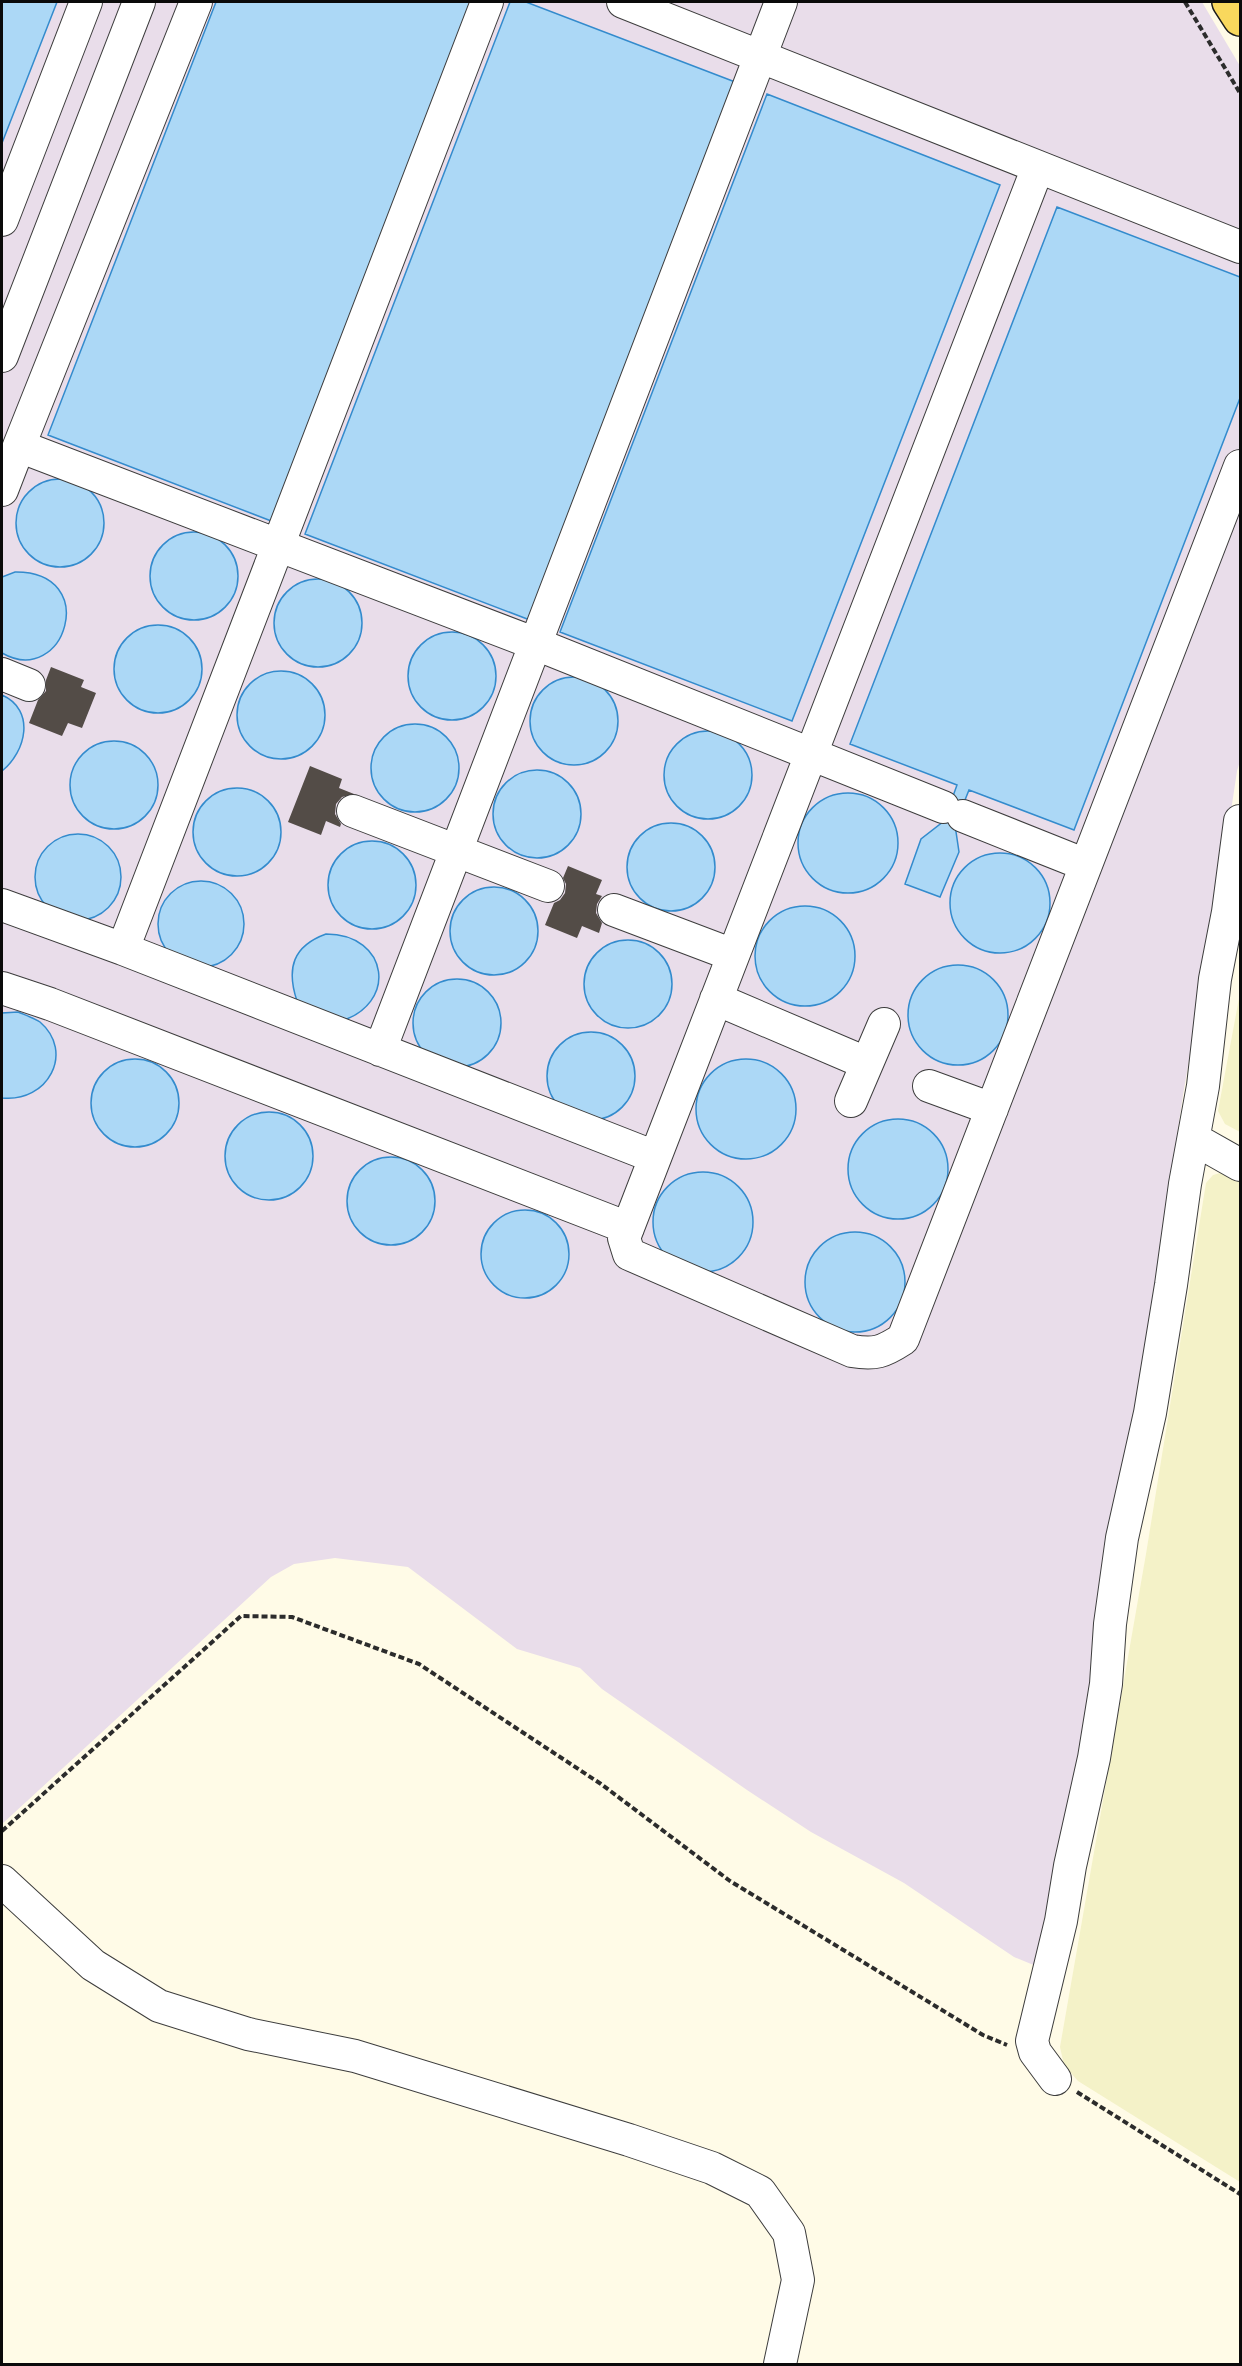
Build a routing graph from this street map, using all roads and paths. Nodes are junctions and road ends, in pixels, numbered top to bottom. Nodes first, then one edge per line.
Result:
1 (86, 2) edge
2 (139, 2) edge
3 (196, 2) edge
4 (487, 2) edge
5 (623, 2) edge
6 (781, 2) edge
7 (1185, 2) edge
8 (1229, 2) edge
9 (1240, 19) edge
10 (761, 56) junction
11 (1240, 93) edge
12 (1038, 167) junction
13 (2, 220) edge
14 (1240, 247) edge
15 (2, 356) edge
16 (19, 446) junction
17 (1240, 466) edge
18 (2, 490) edge
19 (278, 546) junction
20 (536, 644) junction
21 (811, 754) junction
22 (353, 811) dead end
23 (1240, 821) edge
24 (457, 851) junction
25 (1086, 865) junction
26 (548, 885) dead end
27 (2, 905) edge
28 (614, 910) dead end
29 (123, 949) junction
30 (733, 956) junction
31 (2, 988) edge
32 (716, 999) junction
33 (884, 1024) dead end
34 (380, 1050) junction
35 (866, 1064) junction
36 (929, 1086) dead end
37 (851, 1101) dead end
38 (992, 1109) junction
39 (1194, 1139) junction
40 (655, 1157) junction
41 (1240, 1165) edge
42 (628, 1228) junction
43 (2, 1831) edge
44 (2, 1881) edge
45 (1048, 2069) junction
46 (1240, 2194) edge
47 (780, 2364) edge

1 - 13 lane
2 - 15 lane
3 - 16 lane
4 - 19 lane
5 - 10 lane
6 - 10 lane
7 - 11 path
8 - 9 main road
10 - 12 lane
10 - 20 lane
12 - 14 lane
12 - 21 lane
16 - 18 lane
16 - 19 lane
17 - 25 lane
19 - 20 lane
19 - 29 lane
20 - 21 lane
20 - 24 lane
21 - 25 lane
21 - 30 lane
22 - 24 lane
23 - 39 lane
24 - 26 lane
24 - 34 lane
25 - 38 lane
27 - 29 lane
28 - 30 lane
29 - 34 lane
30 - 32 lane
31 - 42 lane
32 - 35 lane
32 - 40 lane
33 - 35 lane
34 - 40 lane
35 - 37 lane
36 - 38 lane
38 - 42 lane
39 - 41 lane
39 - 45 lane
40 - 42 lane
43 - 45 path
44 - 47 lane
45 - 46 path

